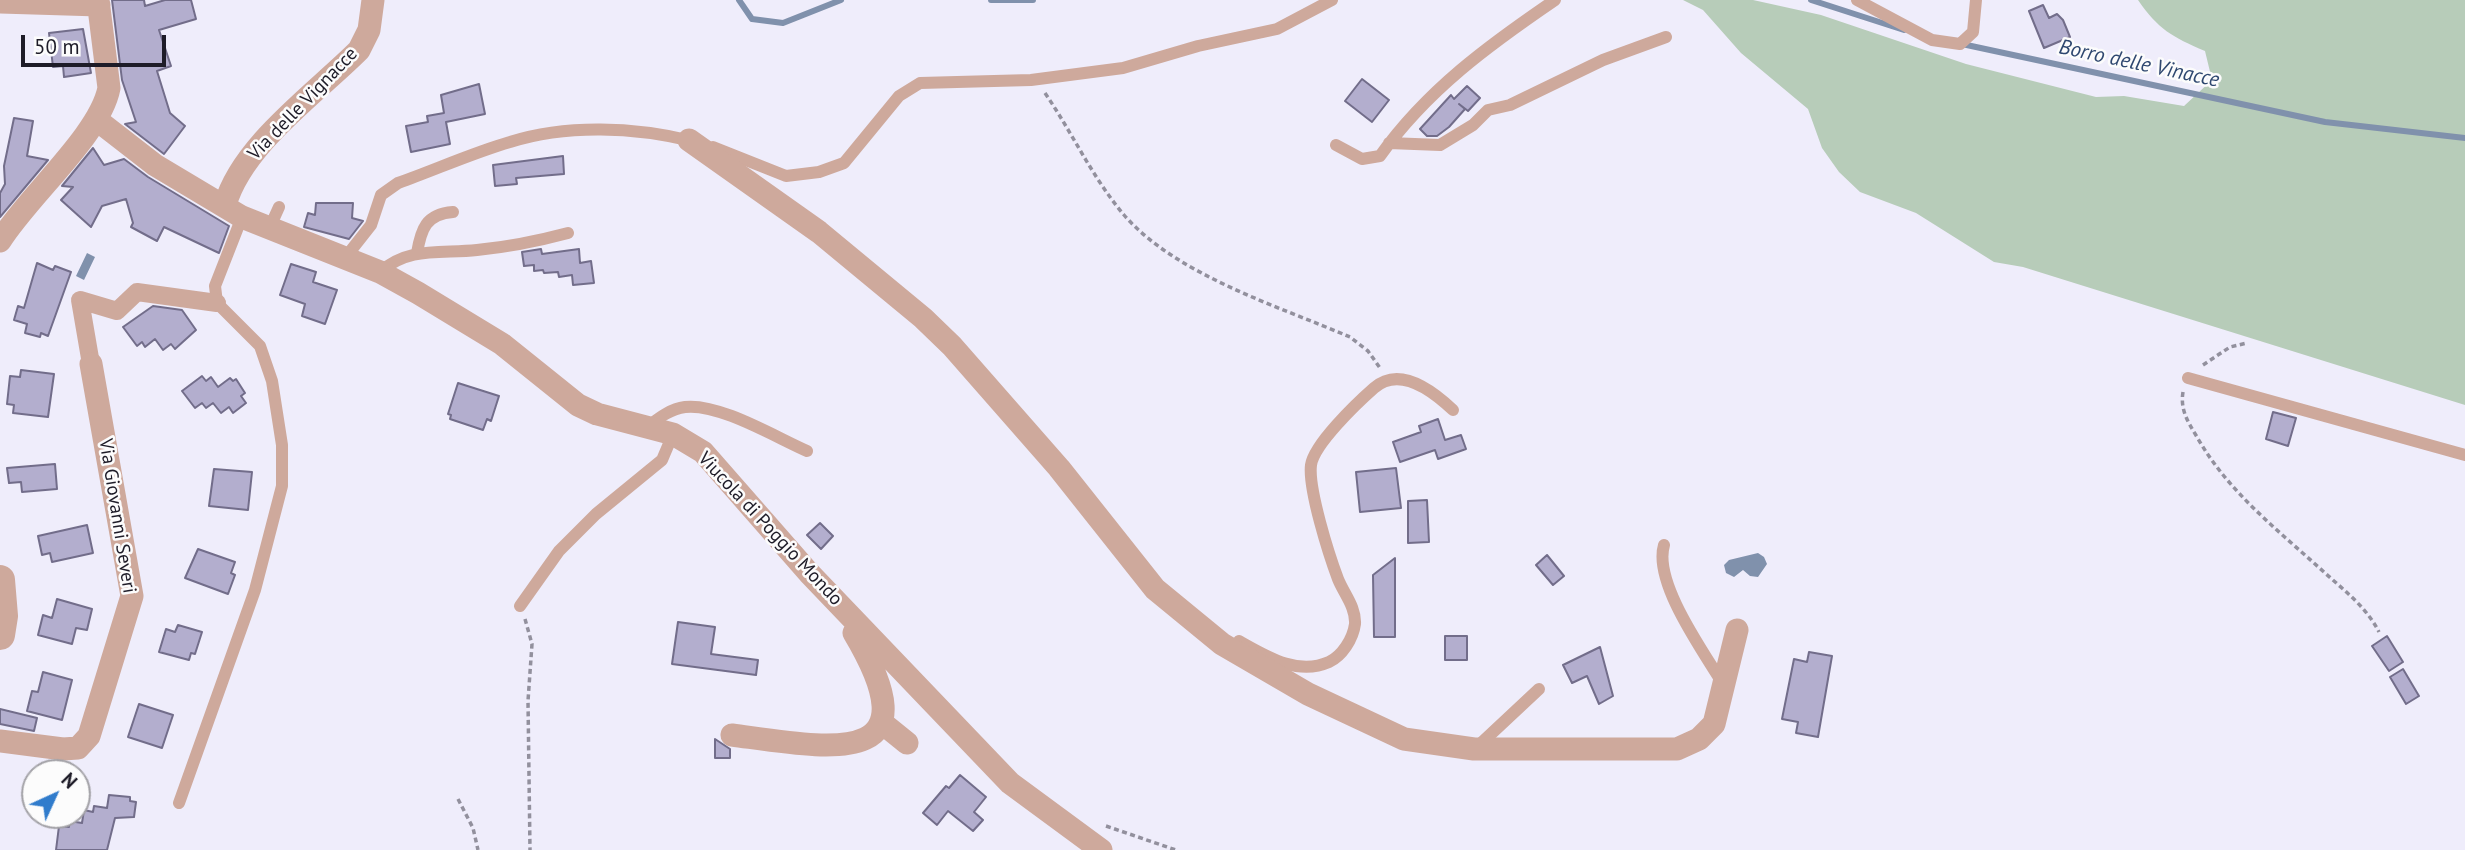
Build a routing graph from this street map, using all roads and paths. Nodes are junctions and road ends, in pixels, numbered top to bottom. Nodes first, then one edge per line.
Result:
1 (373, 0) edge
2 (1332, 0) edge
3 (1555, 0) edge
4 (1857, 0) edge
5 (1976, 0) edge
6 (0, 2) edge
7 (98, 2) edge
8 (1667, 37) dead end
9 (1031, 80) junction
10 (97, 120) junction
11 (689, 140) junction
12 (1389, 143) junction
13 (1336, 145) dead end
14 (233, 211) junction
15 (453, 212) dead end
16 (568, 233) dead end
17 (0, 241) edge
18 (417, 253) junction
19 (345, 258) junction
20 (380, 272) junction
21 (217, 303) junction
22 (2247, 343) dead end
23 (91, 364) joint
24 (2188, 378) junction
25 (1386, 381) junction
26 (1453, 410) dead end
27 (647, 427) junction
28 (673, 434) junction
29 (807, 451) dead end
30 (2465, 455) edge
31 (1664, 545) dead end
32 (0, 580) edge
33 (821, 585) junction
34 (1155, 589) junction
35 (520, 606) joint
36 (1737, 630) dead end
37 (2379, 632) dead end
38 (0, 635) edge
39 (1723, 684) junction
40 (1539, 689) dead end
41 (881, 722) junction
42 (732, 735) dead end
43 (0, 741) edge
44 (907, 743) dead end
45 (1474, 749) junction
46 (458, 799) dead end
47 (179, 803) dead end
48 (1101, 825) dead end
49 (478, 850) edge
50 (530, 850) edge
51 (1101, 850) edge
52 (1176, 850) edge

1 - 14 street, Via delle Vignacce
2 - 9 lane
3 - 12 lane
4 - 5 lane
6 - 7 street
7 - 10 street
8 - 12 lane
9 - 11 lane
9 - 25 path
10 - 14 street, Viucola di Poggio Mondo
10 - 17 street
11 - 19 lane
11 - 34 street
12 - 13 lane
14 - 19 street, Viucola di Poggio Mondo
14 - 21 lane
15 - 18 lane
16 - 18 lane
18 - 20 lane
19 - 20 street, Viucola di Poggio Mondo
20 - 27 street, Viucola di Poggio Mondo
21 - 23 street
21 - 47 lane
22 - 24 path
23 - 43 street, Via Giovanni Severi
24 - 30 lane
24 - 37 path
25 - 26 lane
25 - 34 lane
27 - 28 street, Viucola di Poggio Mondo
27 - 29 lane
28 - 33 street, Viucola di Poggio Mondo
28 - 35 lane
31 - 39 lane
32 - 38 street
33 - 41 street
33 - 51 street, Viucola di Poggio Mondo
34 - 45 street
35 - 50 path
36 - 39 street
39 - 45 street
40 - 45 lane
41 - 42 street
41 - 44 street
46 - 49 path
48 - 52 path

